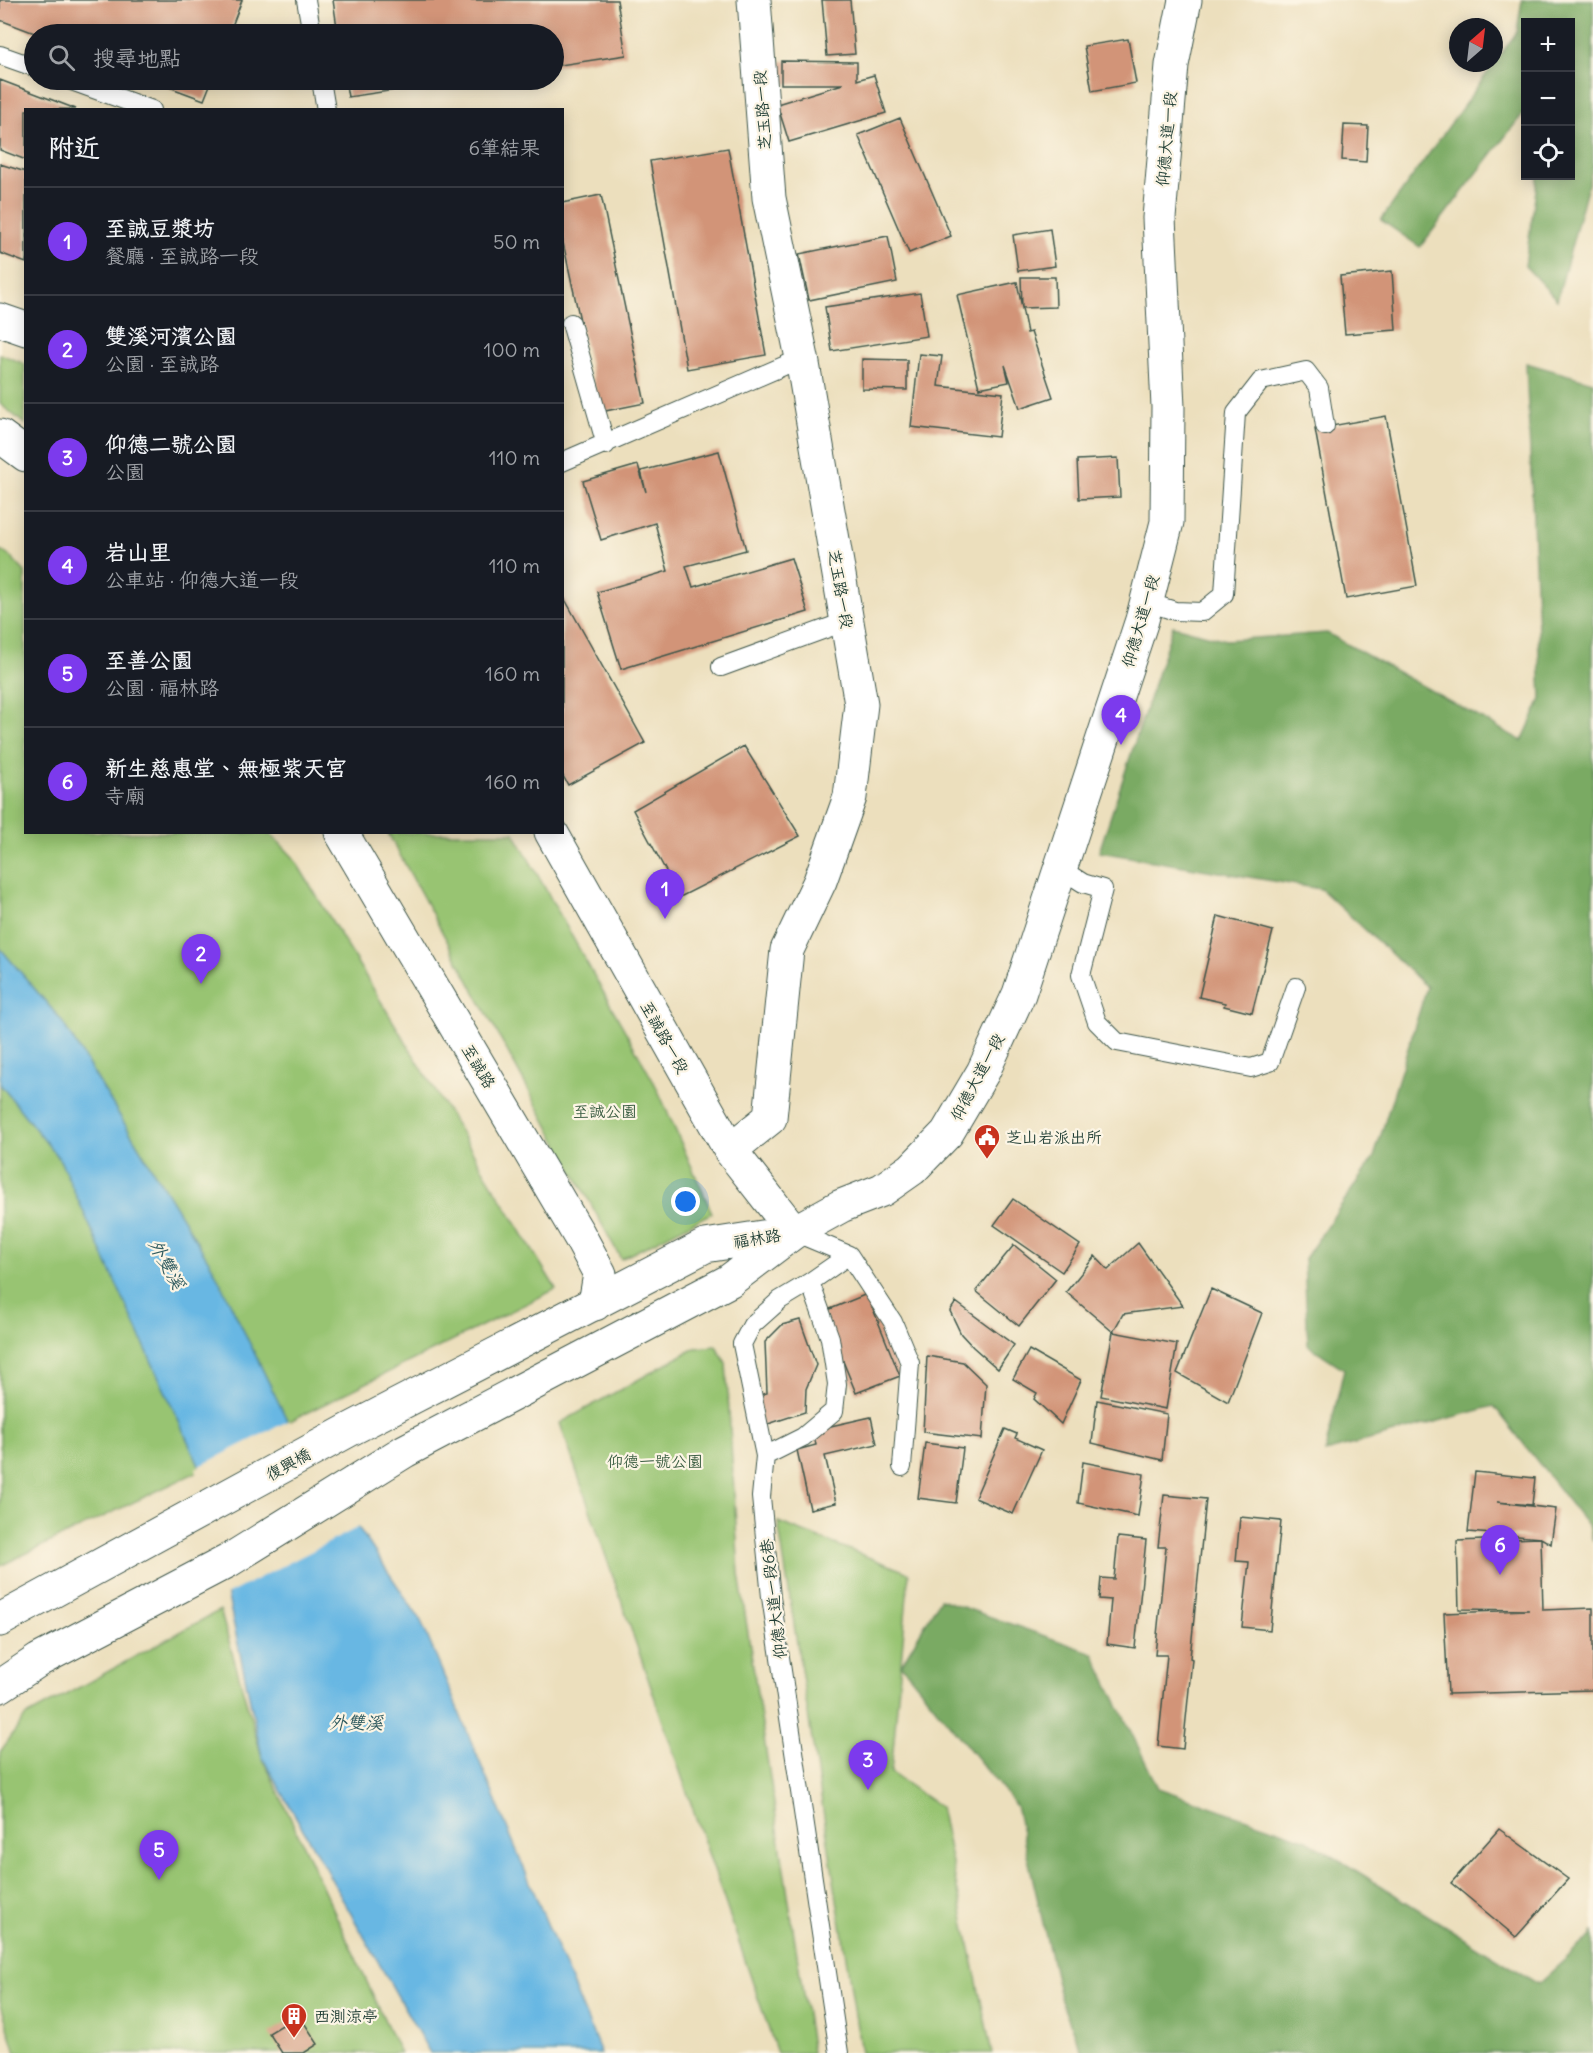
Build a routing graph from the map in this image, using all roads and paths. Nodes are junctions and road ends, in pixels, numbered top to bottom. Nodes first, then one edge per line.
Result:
1 (306, 0) edge
2 (754, 0) edge
3 (1185, 0) edge
4 (310, 24) edge
5 (0, 55) edge
6 (24, 63) edge
7 (97, 90) edge
8 (323, 90) edge
9 (146, 108) edge
10 (326, 108) edge
11 (0, 320) edge
12 (571, 323) dead end
13 (24, 328) edge
14 (802, 358) junction
15 (1326, 426) dead end
16 (0, 436) edge
17 (606, 445) junction
18 (24, 453) edge
19 (564, 461) edge
20 (1148, 602) junction
21 (847, 621) junction
22 (721, 667) dead end
23 (342, 834) edge
24 (552, 834) edge
25 (1061, 869) junction
26 (1296, 987) dead end
27 (730, 1150) junction
28 (794, 1232) junction
29 (849, 1255) junction
30 (810, 1282) junction
31 (595, 1304) junction
32 (564, 1318) joint
33 (765, 1456) junction
34 (902, 1467) dead end
35 (7, 1617) edge
36 (0, 1686) edge
37 (839, 2053) edge

1 - 4 lane
2 - 14 main road, 芝玉路一段
3 - 20 main road, 仰德大道一段
5 - 6 lane
7 - 9 lane
8 - 10 lane
11 - 13 main road
12 - 17 lane
14 - 17 lane
14 - 21 main road, 芝玉路一段
15 - 20 lane
16 - 18 main road
17 - 19 lane
20 - 25 main road, 仰德大道一段
21 - 22 lane
21 - 27 main road, 芝玉路一段
23 - 31 main road, 至誠路
24 - 27 main road, 至誠路一段
25 - 26 lane
25 - 28 main road, 仰德大道一段
27 - 28 main road, 至誠路一段
28 - 29 lane
28 - 31 main road, 福林路
28 - 36 main road, 福林路
29 - 30 lane, 仰德大道一段6巷
29 - 34 lane
30 - 33 lane, 仰德大道一段6巷
30 - 33 lane
31 - 32 main road, 福林路
32 - 35 main road, 復興橋
33 - 37 lane, 仰德大道一段6巷

